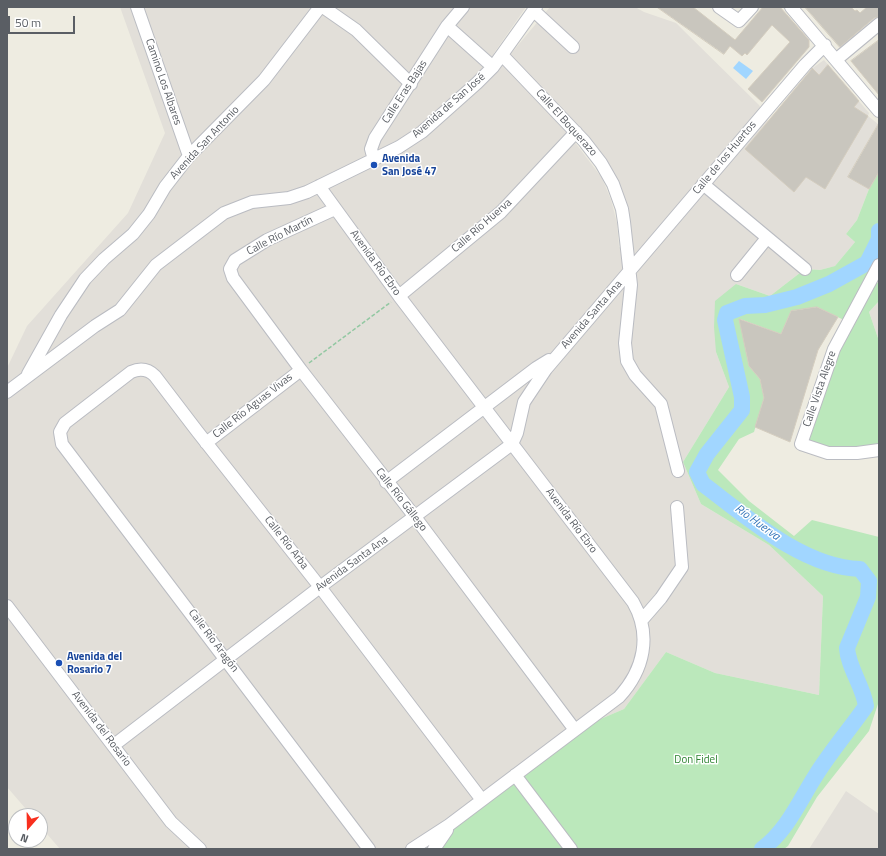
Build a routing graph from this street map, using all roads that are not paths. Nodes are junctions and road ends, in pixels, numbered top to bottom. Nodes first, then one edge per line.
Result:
1 (137, 7) edge
2 (320, 7) edge
3 (324, 7) edge
4 (464, 7) edge
5 (719, 7) edge
6 (752, 7) edge
7 (791, 7) edge
8 (535, 9) edge
9 (879, 24) edge
10 (447, 26) junction
11 (825, 45) junction
12 (573, 47) dead end
13 (502, 55) junction
14 (836, 59) junction
15 (493, 67) junction
16 (411, 84) junction
17 (879, 111) edge
18 (576, 132) junction
19 (189, 156) junction
20 (374, 160) junction
21 (703, 184) junction
22 (320, 186) junction
23 (335, 209) junction
24 (767, 238) junction
25 (879, 265) edge
26 (230, 269) joint
27 (805, 269) dead end
28 (629, 274) junction
29 (737, 274) dead end
30 (399, 296) junction
31 (47, 338) junction
32 (61, 350) junction
33 (556, 357) junction
34 (142, 369) joint
35 (301, 370) junction
36 (25, 379) junction
37 (7, 392) edge
38 (485, 407) junction
39 (206, 443) junction
40 (512, 444) junction
41 (879, 450) edge
42 (678, 471) dead end
43 (386, 482) junction
44 (677, 507) dead end
45 (415, 517) junction
46 (320, 587) junction
47 (7, 606) edge
48 (641, 621) junction
49 (227, 659) junction
50 (575, 730) junction
51 (114, 745) junction
52 (515, 775) junction
53 (482, 800) junction
54 (450, 825) junction
55 (368, 848) edge
56 (200, 849) edge
57 (412, 849) edge
58 (434, 849) edge
59 (572, 849) edge

1 - 19 street, Camino Los Albares
2 - 19 street, Avenida San Antonio
3 - 16 street
4 - 10 street, Calle Eras Bajas
5 - 6 street
7 - 11 street
8 - 12 street
8 - 13 street, Avenida de San José
9 - 14 street
10 - 15 street
10 - 16 street, Calle Eras Bajas
11 - 14 street
11 - 21 street, Calle de los Huertos
13 - 15 street, Avenida de San José
13 - 18 street, Calle El Boquerazo
14 - 17 street
15 - 20 street, Avenida de San José
16 - 20 street, Calle Eras Bajas
18 - 28 street, Calle El Boquerazo
18 - 30 street, Calle Río Huerva
19 - 31 street, Avenida San Antonio
20 - 22 street, Avenida de San José
21 - 24 street
21 - 28 street, Calle de los Huertos
22 - 23 street, Avenida Río Ebro
22 - 32 street, Avenida de San José
23 - 26 street, Calle Río Martín
23 - 30 street, Avenida Río Ebro
24 - 27 street
24 - 29 street
25 - 41 street, Calle Vista Alegre
26 - 35 street, Calle Río Gállego
28 - 33 street, Avenida Santa Ana
28 - 42 street, Calle El Boquerazo
30 - 38 street, Avenida Río Ebro
31 - 32 street
31 - 36 street, Avenida San Antonio
32 - 36 street, Avenida de San José
33 - 38 street, Avenida Santa Ana
33 - 40 street, Avenida Santa Ana
34 - 39 street, Calle Río Arba
34 - 49 street, Calle Río Aragón
35 - 39 street, Calle Río Aguas Vivas
35 - 43 street, Calle Río Gállego
36 - 37 street, Avenida de San José
38 - 40 street, Avenida Río Ebro
38 - 43 street, Avenida Santa Ana
39 - 46 street, Calle Río Arba
40 - 45 street, Avenida Santa Ana
40 - 48 street, Avenida Río Ebro
43 - 45 street, Calle Río Gállego
44 - 48 street
45 - 46 street, Avenida Santa Ana
45 - 50 street, Calle Río Gállego
46 - 49 street, Avenida Santa Ana
46 - 53 street, Calle Río Arba
47 - 51 street, Avenida del Rosario
48 - 50 street, Avenida Río Ebro
49 - 51 street, Avenida Santa Ana
49 - 55 street, Calle Río Aragón
50 - 52 street, Avenida Río Ebro
51 - 56 street, Avenida del Rosario
52 - 53 street, Avenida Río Ebro
52 - 59 street
53 - 54 street, Avenida Río Ebro
54 - 57 street, Avenida Río Ebro
54 - 58 street, Avenida Río Ebro

